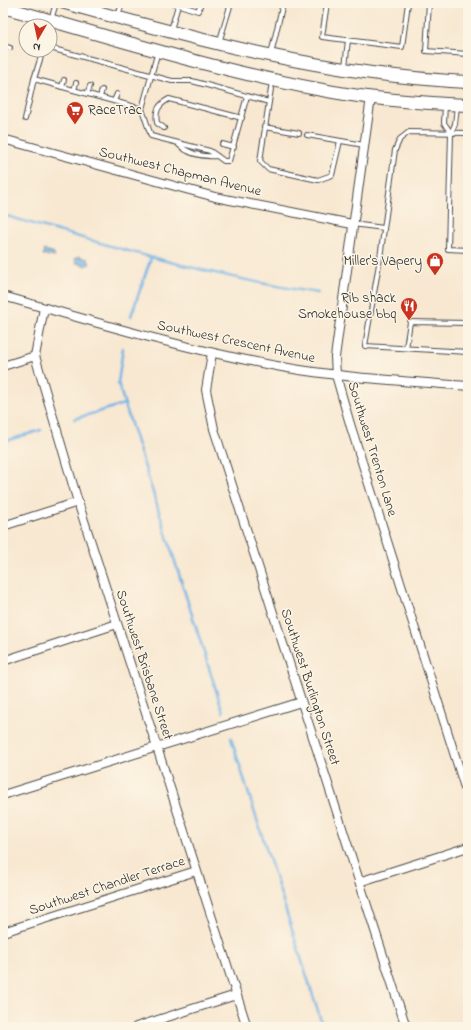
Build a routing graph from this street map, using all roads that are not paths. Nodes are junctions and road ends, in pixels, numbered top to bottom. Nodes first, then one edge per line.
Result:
1 (56, 3) edge
2 (65, 3) edge
3 (122, 3) edge
4 (172, 3) edge
5 (201, 3) edge
6 (231, 3) edge
7 (284, 3) edge
8 (327, 3) edge
9 (408, 3) edge
10 (429, 3) edge
11 (178, 5) junction
12 (3, 7) edge
13 (35, 18) edge
14 (52, 18) edge
15 (118, 18) junction
16 (58, 25) edge
17 (170, 32) junction
18 (348, 40) junction
19 (218, 44) junction
20 (3, 46) edge
21 (10, 48) dead end
22 (58, 51) edge
23 (158, 51) junction
24 (468, 54) edge
25 (270, 57) junction
26 (41, 58) edge
27 (345, 70) junction
28 (151, 76) junction
29 (34, 79) junction
30 (64, 80) dead end
31 (272, 80) junction
32 (468, 82) edge
33 (76, 83) dead end
34 (90, 86) dead end
35 (62, 87) junction
36 (74, 90) junction
37 (102, 90) dead end
38 (87, 94) junction
39 (117, 94) dead end
40 (247, 96) junction
41 (100, 97) junction
42 (370, 97) junction
43 (114, 101) junction
44 (269, 102) junction
45 (457, 104) edge
46 (142, 109) junction
47 (242, 118) junction
48 (24, 119) dead end
49 (264, 127) junction
50 (164, 128) dead end
51 (299, 133) dead end
52 (450, 133) junction
53 (468, 133) edge
54 (307, 135) dead end
55 (3, 139) edge
56 (340, 141) junction
57 (222, 144) dead end
58 (364, 145) junction
59 (234, 147) junction
60 (352, 224) junction
61 (384, 228) junction
62 (468, 250) edge
63 (3, 296) edge
64 (44, 308) junction
65 (468, 323) edge
66 (406, 348) junction
67 (212, 352) junction
68 (468, 352) edge
69 (35, 356) junction
70 (3, 366) edge
71 (336, 375) junction
72 (468, 386) edge
73 (78, 502) junction
74 (3, 526) edge
75 (117, 624) junction
76 (3, 661) edge
77 (301, 702) junction
78 (158, 746) junction
79 (3, 796) edge
80 (468, 797) edge
81 (468, 847) edge
82 (196, 871) junction
83 (359, 882) junction
84 (3, 932) edge
85 (236, 995) junction
86 (136, 1027) edge
87 (247, 1027) edge
88 (406, 1027) edge

1 - 14 lane
2 - 15 main road
3 - 15 lane
4 - 11 lane
5 - 11 lane
6 - 19 lane
7 - 25 lane
8 - 18 lane
9 - 18 lane
10 - 24 lane
11 - 17 lane
12 - 13 main road
15 - 17 main road
16 - 23 main road
17 - 19 main road
18 - 27 lane
19 - 25 main road
20 - 21 lane
22 - 28 lane
23 - 28 lane
23 - 31 main road
25 - 27 main road
26 - 29 lane
27 - 32 main road
28 - 40 lane
28 - 46 lane
29 - 35 lane
29 - 48 lane
30 - 35 lane
31 - 42 main road
31 - 44 lane
33 - 36 lane
34 - 38 lane
35 - 36 lane
36 - 38 lane
37 - 41 lane
38 - 41 lane
39 - 43 lane
40 - 44 lane
40 - 47 lane
41 - 43 lane
42 - 45 main road
42 - 58 street, Southwest Trenton Lane
43 - 46 lane
44 - 49 lane
45 - 52 lane
45 - 52 lane
46 - 59 lane
47 - 50 lane
47 - 59 lane
49 - 51 lane
49 - 56 lane
52 - 53 lane
52 - 61 lane
52 - 62 lane
54 - 56 lane
55 - 60 street, Southwest Chapman Avenue
56 - 58 lane
57 - 59 lane
58 - 60 street, Southwest Trenton Lane
60 - 61 lane
60 - 71 street, Southwest Trenton Lane
61 - 66 lane
63 - 64 street, Southwest Crescent Avenue
64 - 67 street, Southwest Crescent Avenue
64 - 69 street, Southwest Brisbane Street
65 - 66 lane
66 - 68 lane
67 - 71 street, Southwest Crescent Avenue
67 - 77 street, Southwest Burlington Street
69 - 70 street
69 - 73 street, Southwest Brisbane Street
71 - 72 street, Southwest Crescent Avenue
71 - 80 street, Southwest Trenton Lane
73 - 74 street
73 - 75 street, Southwest Brisbane Street
75 - 76 street
75 - 78 street, Southwest Brisbane Street
77 - 78 street
77 - 83 street, Southwest Burlington Street
78 - 79 street
78 - 82 street, Southwest Brisbane Street
81 - 83 street
82 - 84 street, Southwest Chandler Terrace
82 - 85 street, Southwest Brisbane Street
83 - 88 street, Southwest Burlington Street
85 - 86 street
85 - 87 street, Southwest Brisbane Street

